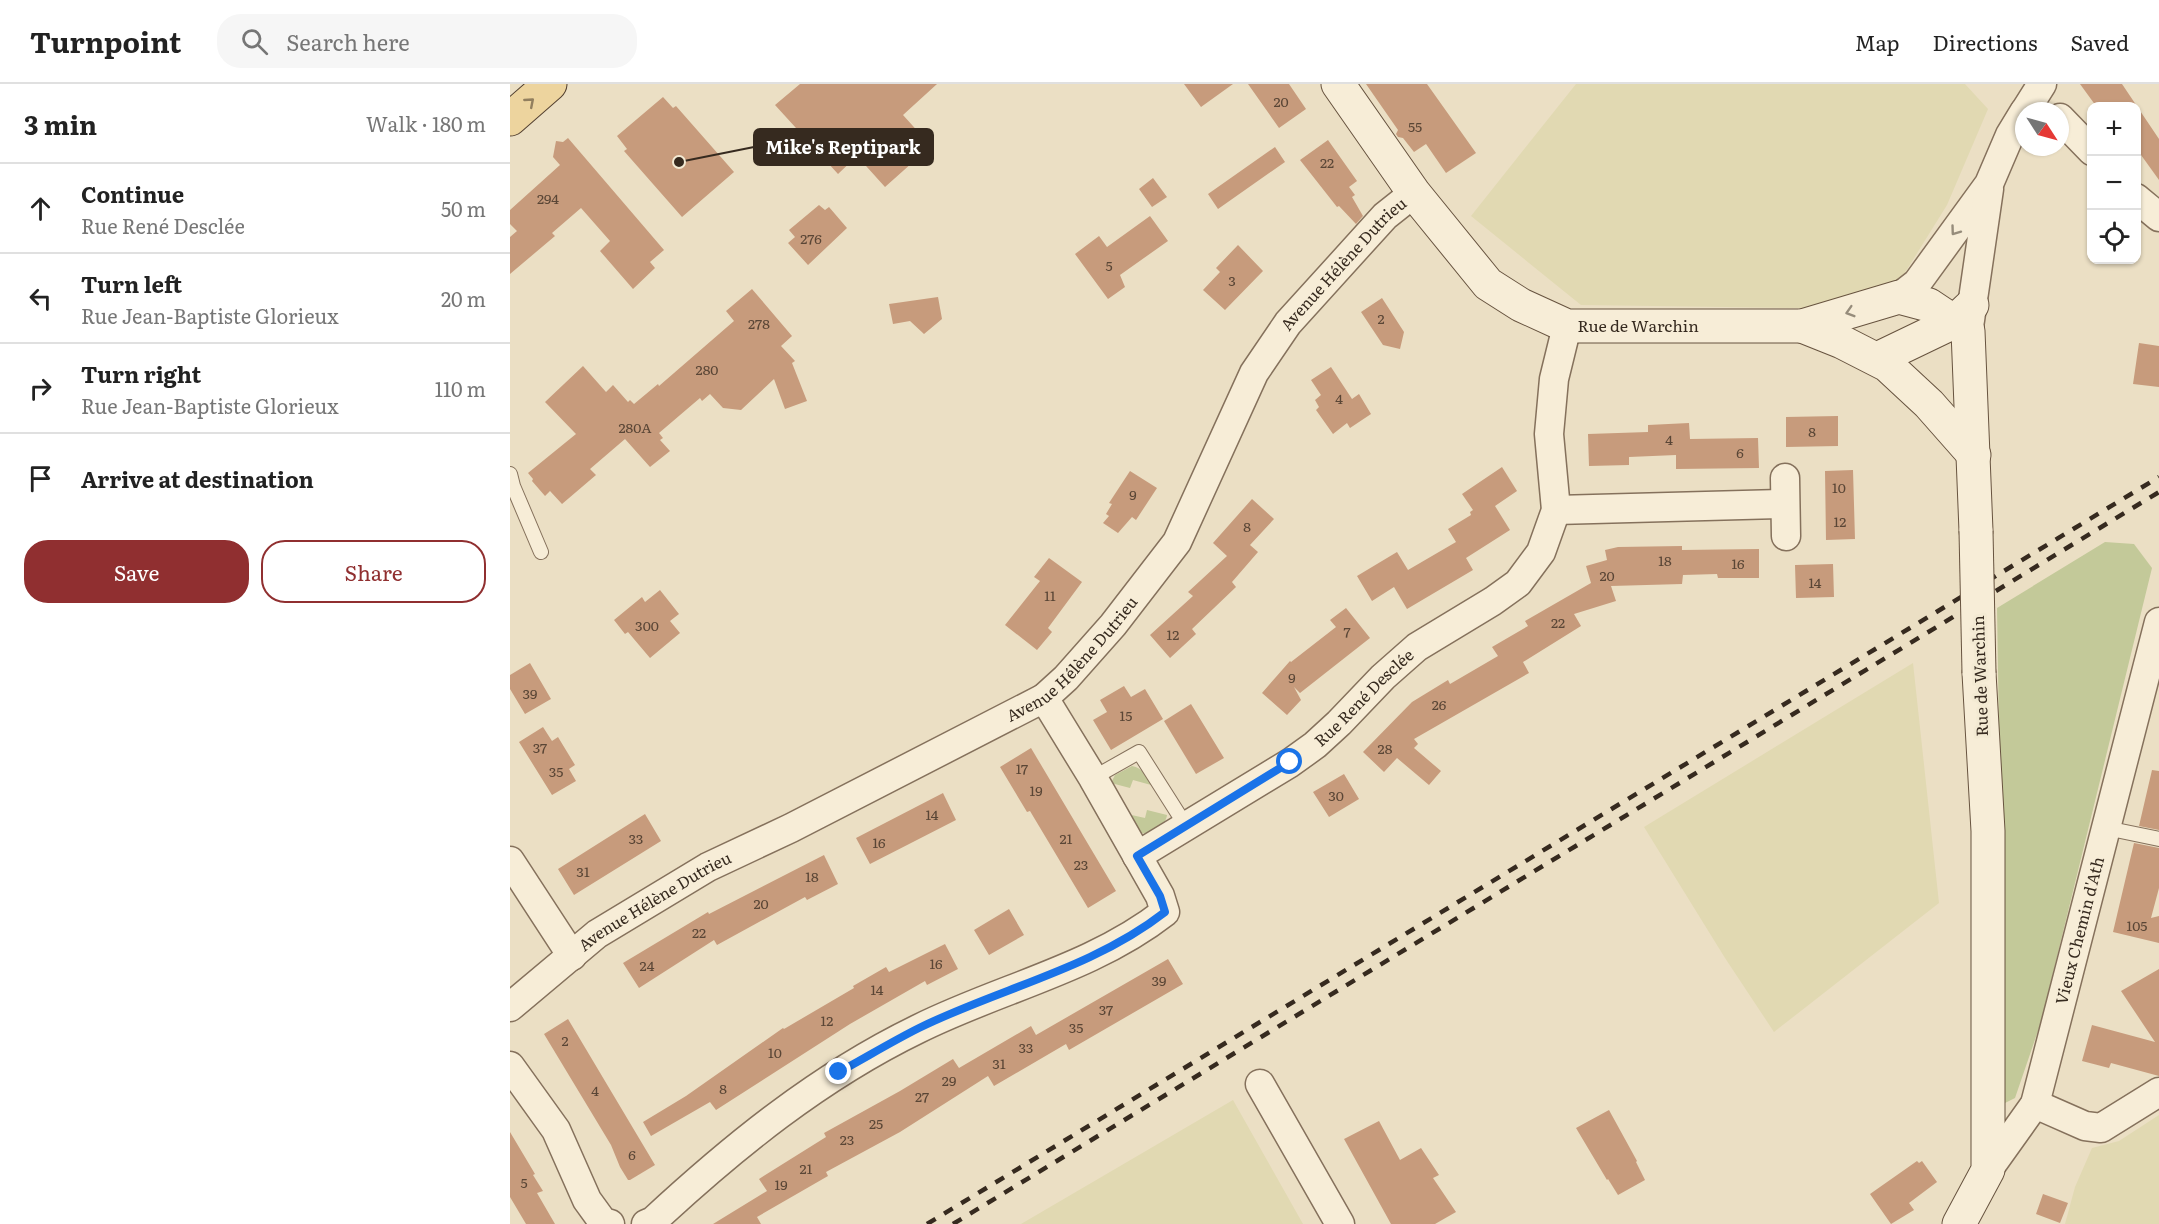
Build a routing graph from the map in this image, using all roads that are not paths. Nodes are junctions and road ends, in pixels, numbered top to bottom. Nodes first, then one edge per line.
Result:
1 (518, 84) edge
2 (550, 84) edge
3 (1338, 84) edge
4 (510, 91) edge
5 (510, 119) edge
6 (2069, 128) edge
7 (2015, 129) edge
8 (2087, 147) edge
9 (1989, 184) junction
10 (1414, 193) junction
11 (2141, 202) edge
12 (2159, 217) edge
13 (1899, 297) junction
14 (1965, 319) junction
15 (1567, 326) junction
16 (1802, 326) junction
17 (1877, 359) junction
18 (1974, 455) junction
19 (510, 474) edge
20 (1556, 510) junction
21 (1786, 536) dead end
22 (541, 552) dead end
23 (2159, 622) edge
24 (1044, 698) junction
25 (1093, 778) junction
26 (1186, 826) junction
27 (2106, 828) junction
28 (2159, 839) edge
29 (1137, 856) junction
30 (510, 861) edge
31 (572, 956) junction
32 (510, 1007) edge
33 (510, 1065) edge
34 (1260, 1084) dead end
35 (2159, 1092) edge
36 (2035, 1104) junction
37 (1988, 1170) junction
38 (610, 1224) edge
39 (646, 1224) edge
40 (1340, 1224) edge
41 (1959, 1224) edge

1 - 4 main road
5 -> 2 main road
3 - 10 street, Rue de Warchin
6 - 8 street
7 - 9 street, Rue de Warchin
9 -> 13 street, Rue de Warchin
9 - 14 street, Rue de Warchin
10 - 15 street, Rue de Warchin
10 - 24 street, Avenue Hélène Dutrieu
11 - 12 street
13 - 14 street
13 -> 16 street, Rue de Warchin
14 - 17 street
14 - 18 street, Rue de Warchin
15 - 16 street, Rue de Warchin
15 - 20 street, Rue René Desclée
16 - 17 street
17 - 18 street
18 - 37 street, Rue de Warchin, bridge
19 - 22 lane
20 - 21 street
20 - 26 street, Rue René Desclée
23 - 27 street, Vieux Chemin d'Ath
24 - 25 street
24 - 31 street, Avenue Hélène Dutrieu
25 - 26 lane
25 - 29 street
26 - 29 street, Rue René Desclée
27 - 28 lane
27 - 36 street, Vieux Chemin d'Ath
29 - 39 street
30 - 31 street, Avenue Hélène Dutrieu
31 - 32 street, Avenue Hélène Dutrieu
33 - 38 street
34 - 40 street
35 - 36 street
36 - 37 street, Vieux Chemin d'Ath
37 - 41 street, Vieux Chemin d'Ath

